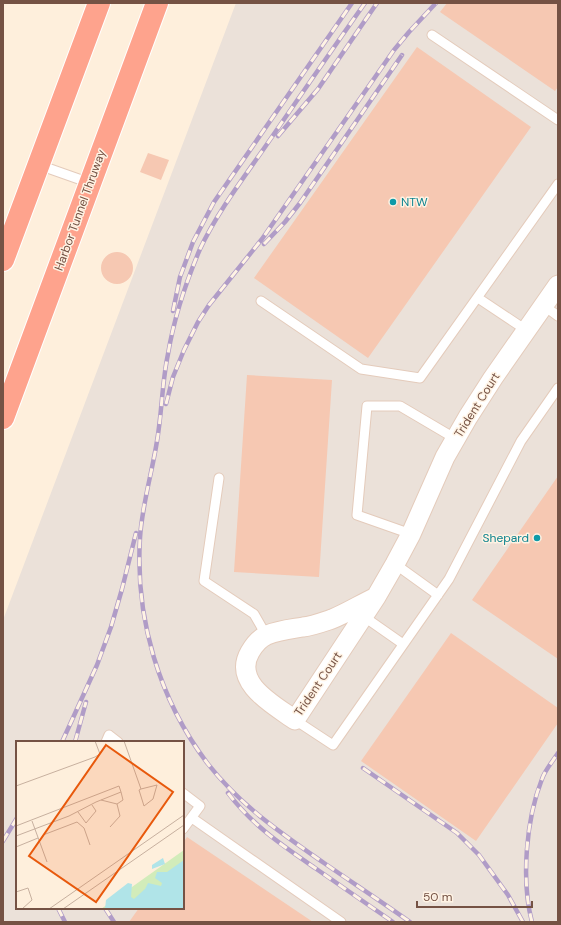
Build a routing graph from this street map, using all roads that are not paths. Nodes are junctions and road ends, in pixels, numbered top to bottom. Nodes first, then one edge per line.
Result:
1 (99, 3) edge
2 (157, 3) edge
3 (432, 35) dead end
4 (558, 120) edge
5 (38, 165) junction
6 (90, 183) junction
7 (558, 184) edge
8 (3, 260) edge
9 (558, 284) edge
10 (478, 298) junction
11 (261, 301) dead end
12 (551, 311) edge
13 (526, 330) junction
14 (558, 388) edge
15 (3, 418) edge
16 (456, 439) junction
17 (219, 478) dead end
18 (411, 534) junction
19 (395, 564) junction
20 (438, 595) junction
21 (376, 597) junction
22 (363, 616) junction
23 (266, 636) junction
24 (404, 644) junction
25 (295, 720) junction
26 (106, 741) edge
27 (117, 741) edge
28 (184, 794) edge
29 (192, 818) junction
30 (184, 828) edge
31 (341, 922) edge

1 - 5 highway
2 - 6 highway, Harbor Tunnel Thruway
3 - 4 lane
5 - 6 lane
5 - 8 highway
6 - 15 highway, Harbor Tunnel Thruway
7 - 10 lane
9 - 12 street, Trident Court
10 - 11 lane
10 - 13 lane
12 - 13 street, Trident Court
13 - 16 street, Trident Court
14 - 20 lane
16 - 18 street, Trident Court
16 - 18 lane
17 - 23 lane
18 - 19 street, Trident Court
19 - 20 lane
19 - 21 street, Trident Court
20 - 24 lane
21 - 22 street, Trident Court
21 - 23 street, Trident Court
22 - 24 lane
22 - 25 street, Trident Court
23 - 25 street, Trident Court
24 - 25 lane
26 - 27 lane
28 - 29 lane
29 - 30 lane
29 - 31 lane

